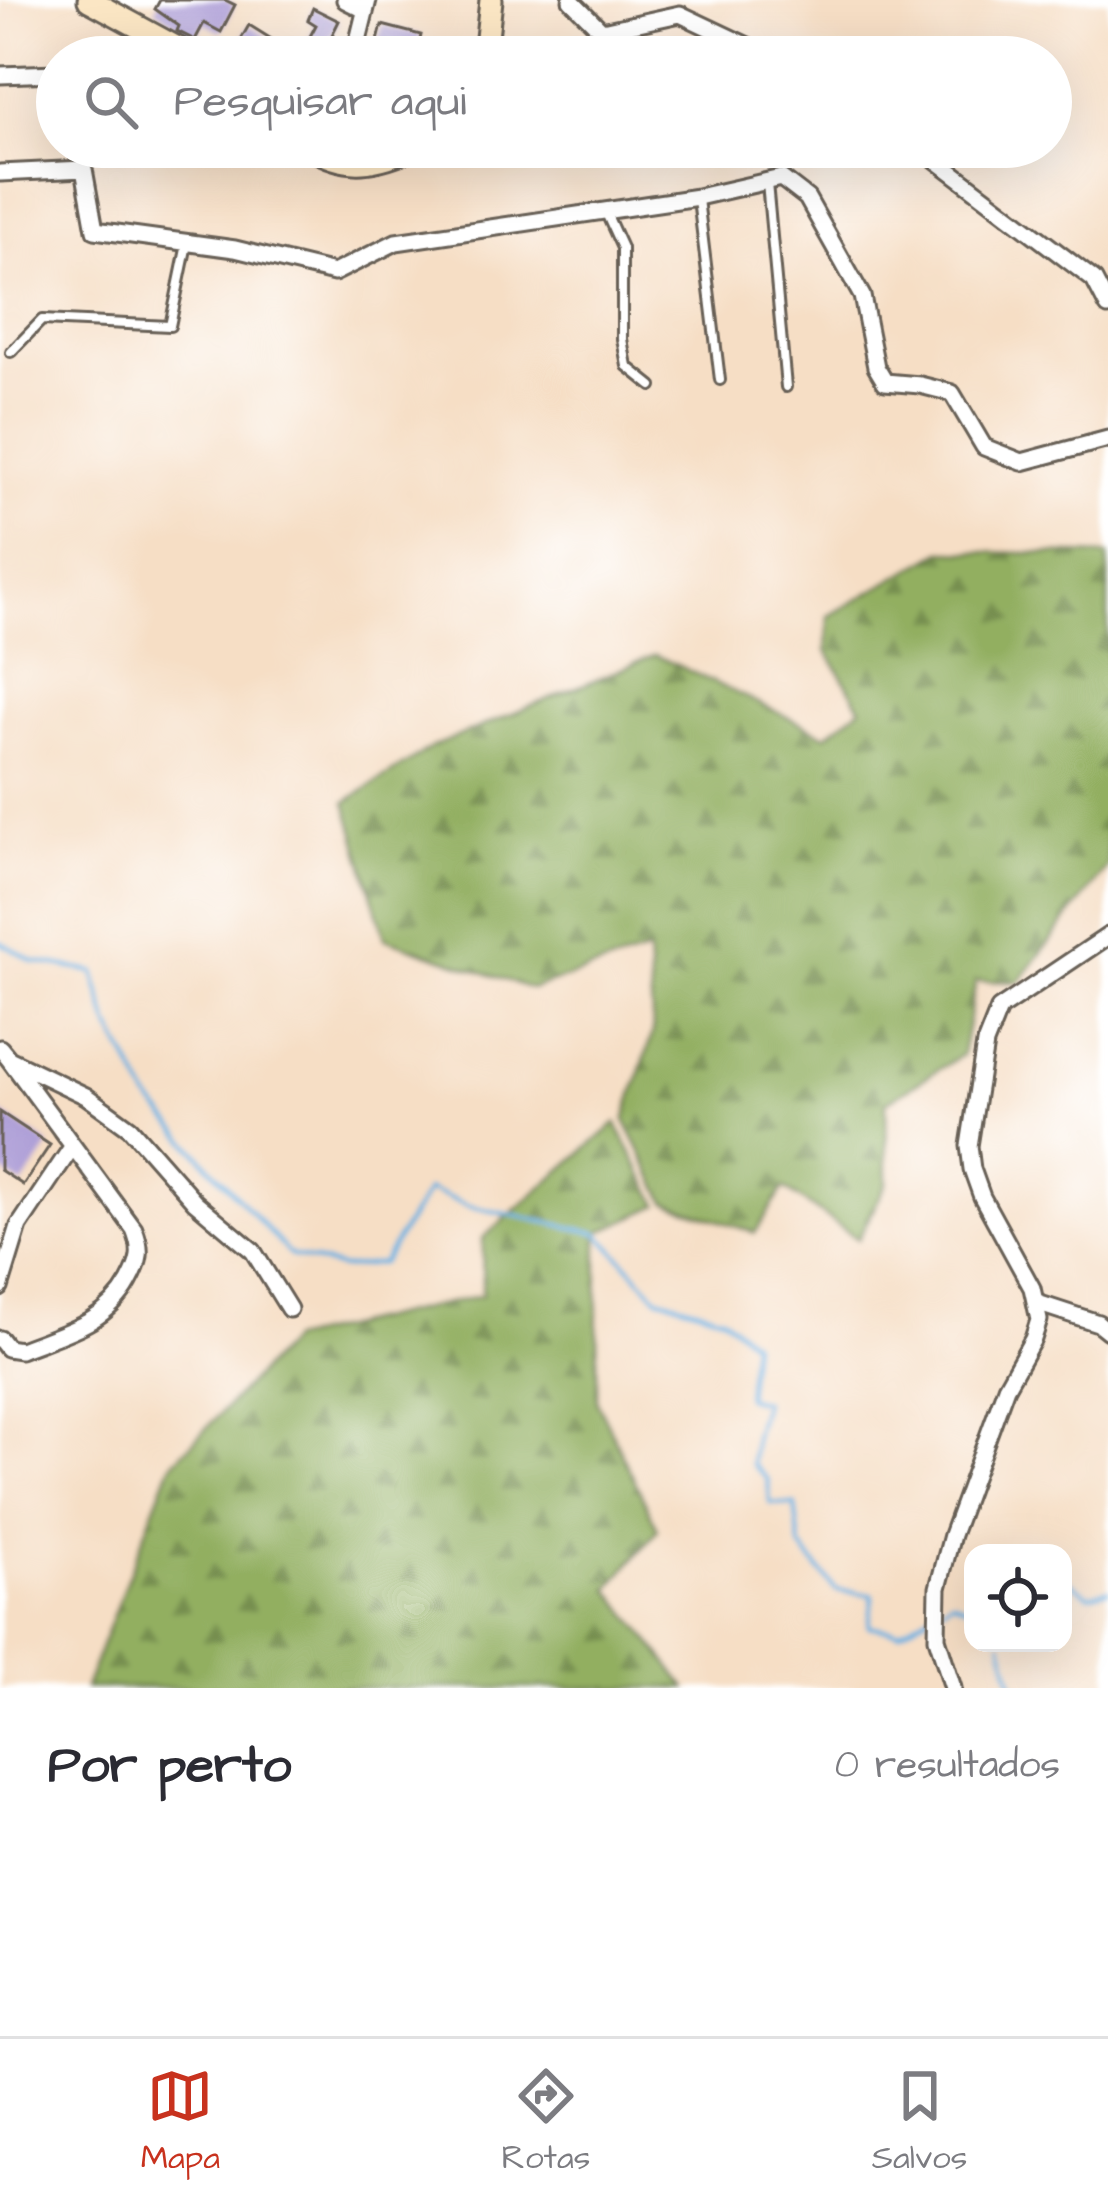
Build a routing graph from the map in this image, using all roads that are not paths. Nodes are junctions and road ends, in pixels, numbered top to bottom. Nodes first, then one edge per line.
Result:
1 (89, 0) edge
2 (345, 0) edge
3 (491, 0) edge
4 (571, 0) edge
5 (367, 5) edge
6 (155, 36) edge
7 (359, 36) edge
8 (487, 36) edge
9 (727, 36) edge
10 (36, 74) edge
11 (0, 75) edge
12 (947, 168) edge
13 (0, 173) edge
14 (767, 182) junction
15 (698, 197) junction
16 (606, 212) junction
17 (188, 243) junction
18 (1108, 308) edge
19 (11, 352) dead end
20 (720, 380) dead end
21 (652, 386) dead end
22 (786, 387) dead end
23 (1108, 419) edge
24 (1108, 438) edge
25 (1108, 936) edge
26 (4, 1053) edge
27 (72, 1147) junction
28 (3, 1262) edge
29 (0, 1288) edge
30 (1037, 1304) junction
31 (289, 1309) dead end
32 (1108, 1331) edge
33 (0, 1339) edge
34 (953, 1688) edge

1 - 6 main road
2 - 5 street
3 - 8 main road
4 - 9 street
5 - 7 street
10 - 11 street
12 - 18 street
13 - 17 street
14 - 15 street
14 - 22 lane
14 - 24 street
15 - 16 street
15 - 20 lane
16 - 17 street
16 - 21 lane
17 - 19 lane
23 - 24 street
25 - 30 street
26 - 27 street
26 - 31 street
27 - 28 street
27 - 33 street
28 - 29 street
30 - 32 street
30 - 34 street

